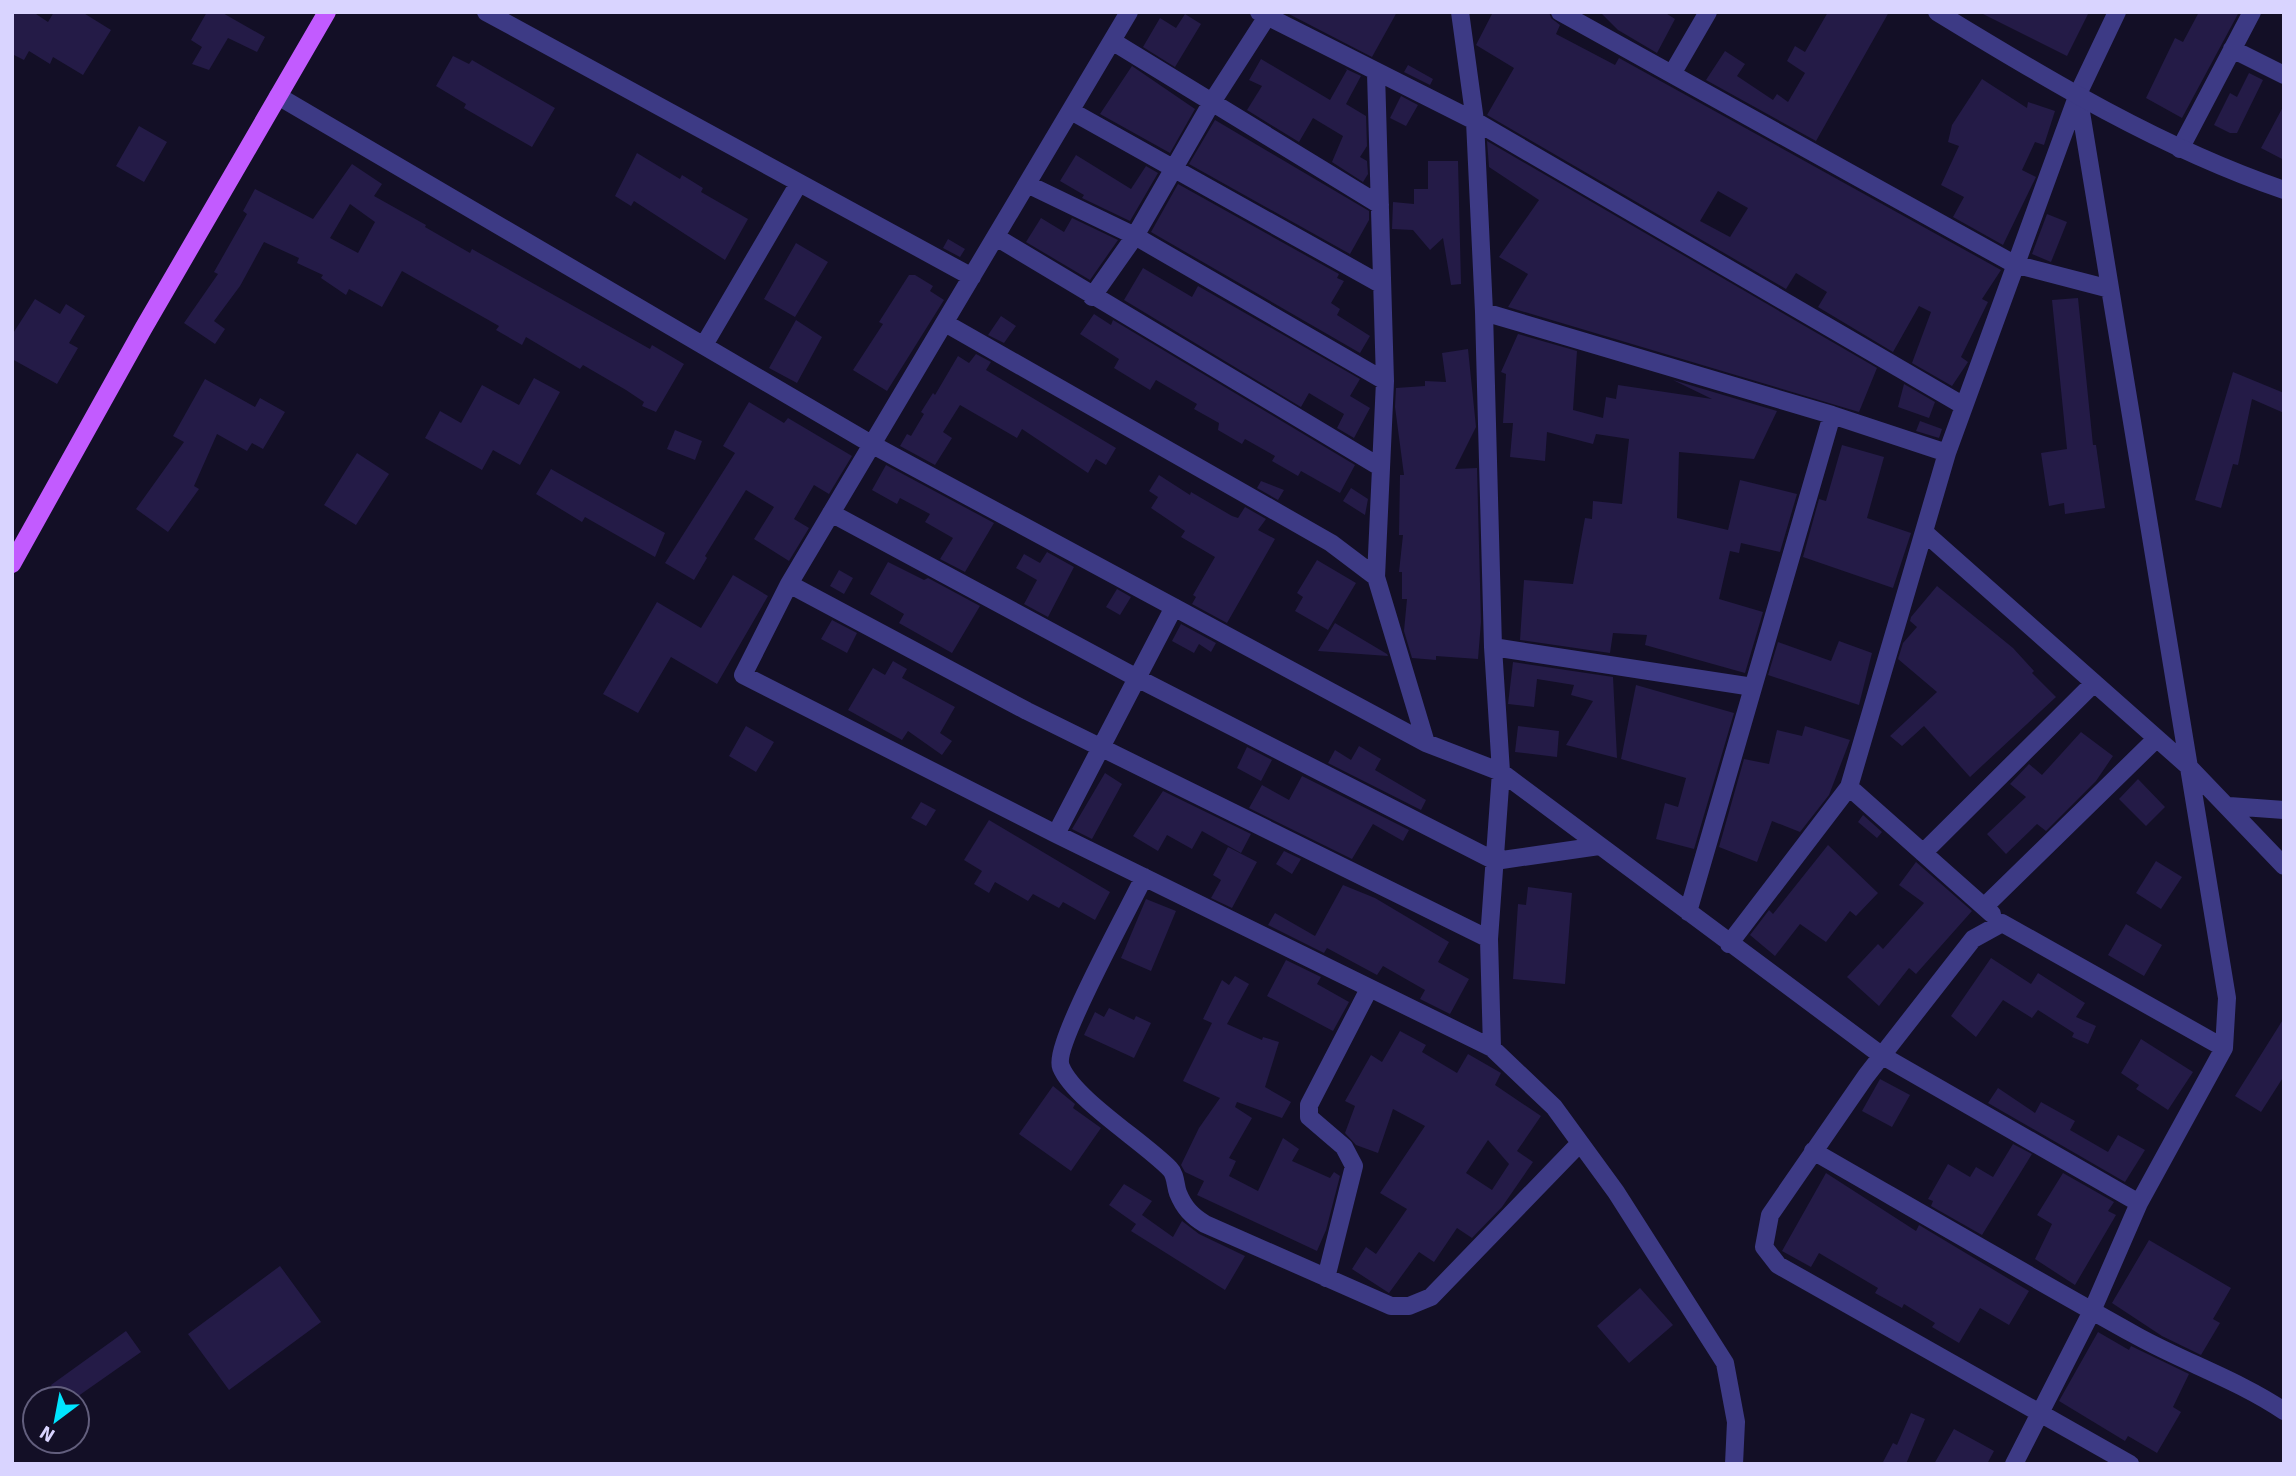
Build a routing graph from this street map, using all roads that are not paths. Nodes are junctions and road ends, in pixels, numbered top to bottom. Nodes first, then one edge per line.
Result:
1 (327, 12) edge
2 (486, 12) edge
3 (1129, 12) edge
4 (1460, 12) edge
5 (1560, 12) edge
6 (1708, 12) edge
7 (1937, 12) edge
8 (2117, 12) edge
9 (2252, 12) edge
10 (1265, 14) edge
11 (1112, 41) junction
12 (2232, 50) junction
13 (1376, 73) junction
14 (1672, 74) junction
15 (2284, 75) edge
16 (2078, 94) junction
17 (278, 96) junction
18 (1212, 102) junction
19 (1071, 111) junction
20 (1475, 121) junction
21 (2180, 149) junction
22 (1174, 169) junction
23 (799, 183) junction
24 (1027, 184) junction
25 (2284, 190) edge
26 (1380, 205) junction
27 (1135, 236) junction
28 (996, 237) junction
29 (2014, 264) junction
30 (972, 277) junction
31 (1382, 285) junction
32 (2110, 289) junction
33 (1092, 297) junction
34 (1484, 312) junction
35 (945, 323) junction
36 (704, 345) junction
37 (1385, 382) junction
38 (1964, 406) junction
39 (1832, 415) junction
40 (873, 444) junction
41 (1947, 453) junction
42 (1380, 467) junction
43 (831, 513) junction
44 (1924, 532) junction
45 (12, 564) edge
46 (1376, 577) junction
47 (789, 584) junction
48 (1174, 607) junction
49 (1493, 647) junction
50 (1137, 678) junction
51 (2093, 684) junction
52 (1753, 687) junction
53 (2156, 739) junction
54 (1426, 743) junction
55 (1102, 748) junction
56 (2188, 766) junction
57 (1501, 772) junction
58 (1849, 787) junction
59 (2228, 806) junction
60 (2284, 810) edge
61 (1056, 834) junction
62 (1599, 846) junction
63 (1923, 853) junction
64 (1495, 862) junction
65 (2284, 866) edge
66 (1144, 877) junction
67 (1984, 907) junction
68 (1688, 912) junction
69 (2003, 923) junction
70 (1489, 939) junction
71 (1729, 944) junction
72 (1369, 989) junction
73 (1492, 1048) junction
74 (2224, 1048) junction
75 (1881, 1055) junction
76 (1580, 1143) junction
77 (1813, 1151) junction
78 (2139, 1203) junction
79 (1326, 1278) junction
80 (2092, 1311) junction
81 (2040, 1411) junction
82 (2284, 1412) edge
83 (1734, 1464) edge
84 (2014, 1464) edge
85 (2130, 1464) edge

1 - 17 main road
2 - 23 street
3 - 11 street
4 - 20 street
5 - 14 street
6 - 14 street
7 - 16 street
8 - 16 street
9 - 12 street
10 - 13 street
10 - 18 street
11 - 18 street
11 - 19 street
12 - 15 street
12 - 21 street
13 - 20 street
13 - 26 street
14 - 29 street
16 - 21 street
16 - 29 street
16 - 32 street
17 - 36 street
17 - 45 main road
18 - 22 street
18 - 26 street
19 - 22 street
19 - 24 street
20 - 34 street
20 - 38 street
21 - 25 street
22 - 27 street
22 - 31 street
23 - 30 street
23 - 36 street
24 - 27 street
24 - 28 street
26 - 31 street
27 - 33 street
27 - 37 street
28 - 30 street
28 - 33 street
29 - 32 street
29 - 38 street
30 - 35 street
31 - 37 street
32 - 56 street
33 - 42 street
34 - 39 street
34 - 49 street
35 - 40 street
35 - 46 street
36 - 40 street
37 - 42 street
38 - 41 street
39 - 41 street
39 - 52 street
40 - 43 street
40 - 48 street
41 - 44 street
42 - 46 street
43 - 47 street
43 - 50 street
44 - 51 street
44 - 58 street
46 - 54 street
47 - 55 street
47 - 61 street
48 - 50 street
48 - 54 street
49 - 52 street
49 - 57 street
50 - 55 street
50 - 64 street
51 - 53 street
51 - 63 street
52 - 68 street
53 - 56 street
53 - 67 street
54 - 57 street
55 - 61 street
55 - 70 street
56 - 59 street
56 - 74 street
57 - 62 street
57 - 64 street
58 - 63 street
58 - 71 street
59 - 60 street
59 - 65 street
61 - 66 street
62 - 64 street
62 - 68 street
63 - 67 street
64 - 70 street
66 - 72 street
66 - 79 street
67 - 69 street
68 - 71 street
69 - 74 street
69 - 75 street
70 - 73 street
71 - 75 street
72 - 73 street
72 - 79 street
73 - 76 street
74 - 78 street
75 - 77 street
75 - 78 street
76 - 79 street
76 - 83 street
77 - 80 street
77 - 81 street
78 - 80 street
80 - 81 street
80 - 82 street
81 - 84 street
81 - 85 street

